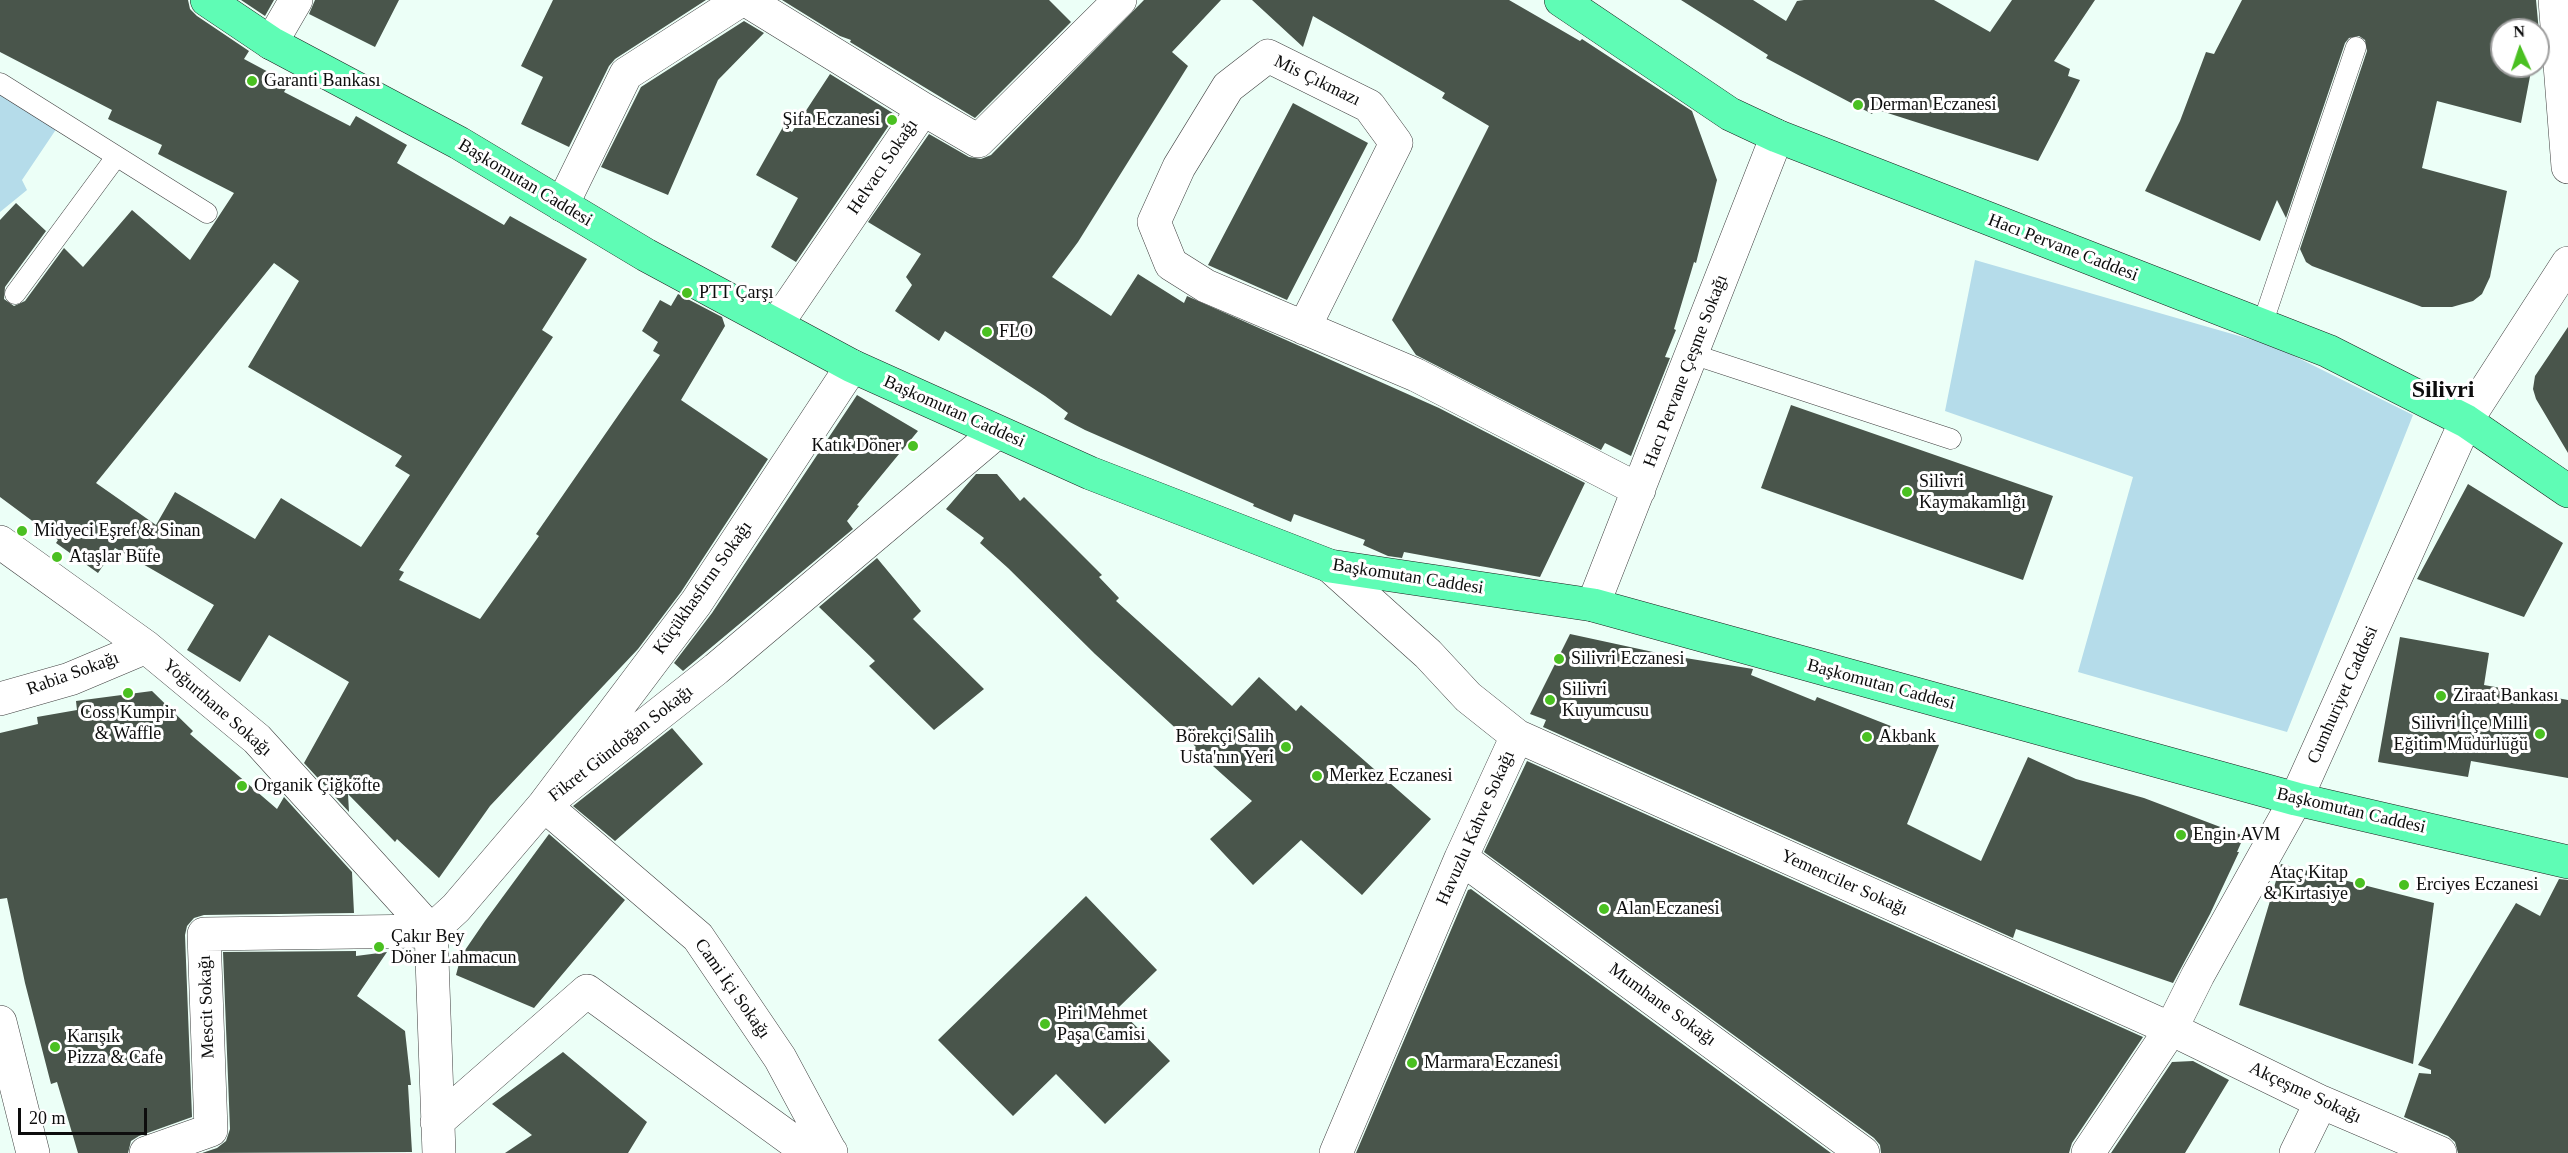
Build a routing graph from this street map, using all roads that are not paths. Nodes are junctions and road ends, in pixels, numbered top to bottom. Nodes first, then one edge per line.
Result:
1 (207, 0) edge
2 (297, 0) edge
3 (741, 0) edge
4 (746, 0) edge
5 (1561, 0) edge
6 (2555, 0) edge
7 (1108, 4) edge
8 (272, 42) junction
9 (2356, 47) dead end
10 (0, 83) edge
11 (923, 109) junction
12 (1778, 136) junction
13 (116, 157) junction
14 (2568, 167) edge
15 (562, 205) junction
16 (207, 213) dead end
17 (2568, 263) edge
18 (15, 294) dead end
19 (776, 325) junction
20 (2262, 325) junction
21 (1304, 328) junction
22 (1692, 354) junction
23 (852, 366) junction
24 (2466, 421) junction
25 (997, 432) junction
26 (1951, 439) dead end
27 (1639, 490) junction
28 (2568, 490) edge
29 (0, 542) edge
30 (1330, 566) junction
31 (1593, 605) junction
32 (146, 647) junction
33 (0, 699) edge
34 (1517, 736) junction
35 (2296, 799) junction
36 (544, 804) junction
37 (1461, 858) junction
38 (2568, 862) edge
39 (431, 931) junction
40 (0, 1022) edge
41 (2170, 1029) junction
42 (2321, 1102) junction
43 (438, 1138) edge
44 (33, 1153) edge
45 (146, 1153) edge
46 (831, 1153) edge
47 (1336, 1153) edge
48 (1863, 1153) edge
49 (2088, 1153) edge
50 (2296, 1153) edge
51 (2440, 1153) edge

1 - 8 main road, Başkomutan Caddesi
2 - 8 street
3 - 15 street
4 - 11 street
5 - 12 main road, Hacı Pervane Caddesi
6 - 14 street
7 - 11 street, Helvacı Sokağı
8 - 15 main road, Başkomutan Caddesi
9 - 20 lane
10 - 13 lane
11 - 19 street, Helvacı Sokağı
12 - 20 main road, Hacı Pervane Caddesi
12 - 22 street, Hacı Pervane Çeşme Sokağı
13 - 16 lane
13 - 18 lane
15 - 19 main road, Başkomutan Caddesi
17 - 24 street, Cumhuriyet Caddesi
19 - 23 main road, Başkomutan Caddesi
20 - 24 main road, Hacı Pervane Caddesi
21 - 21 street, Mis Çıkmazı
21 - 27 street, Mis Çıkmazı
22 - 26 lane
22 - 27 street, Hacı Pervane Çeşme Sokağı
23 - 25 main road, Başkomutan Caddesi
23 - 36 street, Küçükhasfırın Sokağı
24 - 28 main road, Hacı Pervane Caddesi
24 - 35 street, Cumhuriyet Caddesi
25 - 30 main road, Başkomutan Caddesi
25 - 36 street, Fikret Gündoğan Sokağı
27 - 31 street, Hacı Pervane Çeşme Sokağı
29 - 32 street, Yoğurthane Sokağı
30 - 31 main road, Başkomutan Caddesi
30 - 34 street, Havuzlu Kahve Sokağı
31 - 35 main road, Başkomutan Caddesi
32 - 33 street, Rabia Sokağı
32 - 39 street, Yoğurthane Sokağı
34 - 37 street, Havuzlu Kahve Sokağı
34 - 41 street, Yemenciler Sokağı
35 - 38 main road, Başkomutan Caddesi
35 - 41 street, Cumhuriyet Caddesi
36 - 39 street, Fikret Gündoğan Sokağı
36 - 46 street, Cami İçi Sokağı
37 - 47 street, Havuzlu Kahve Sokağı
37 - 48 street, Mumhane Sokağı
39 - 43 street
39 - 45 street, Mescit Sokağı
40 - 44 street
41 - 42 street, Akçeşme Sokağı
41 - 49 street, Cumhuriyet Caddesi
42 - 50 street
42 - 51 street, Akçeşme Sokağı
43 - 46 street

